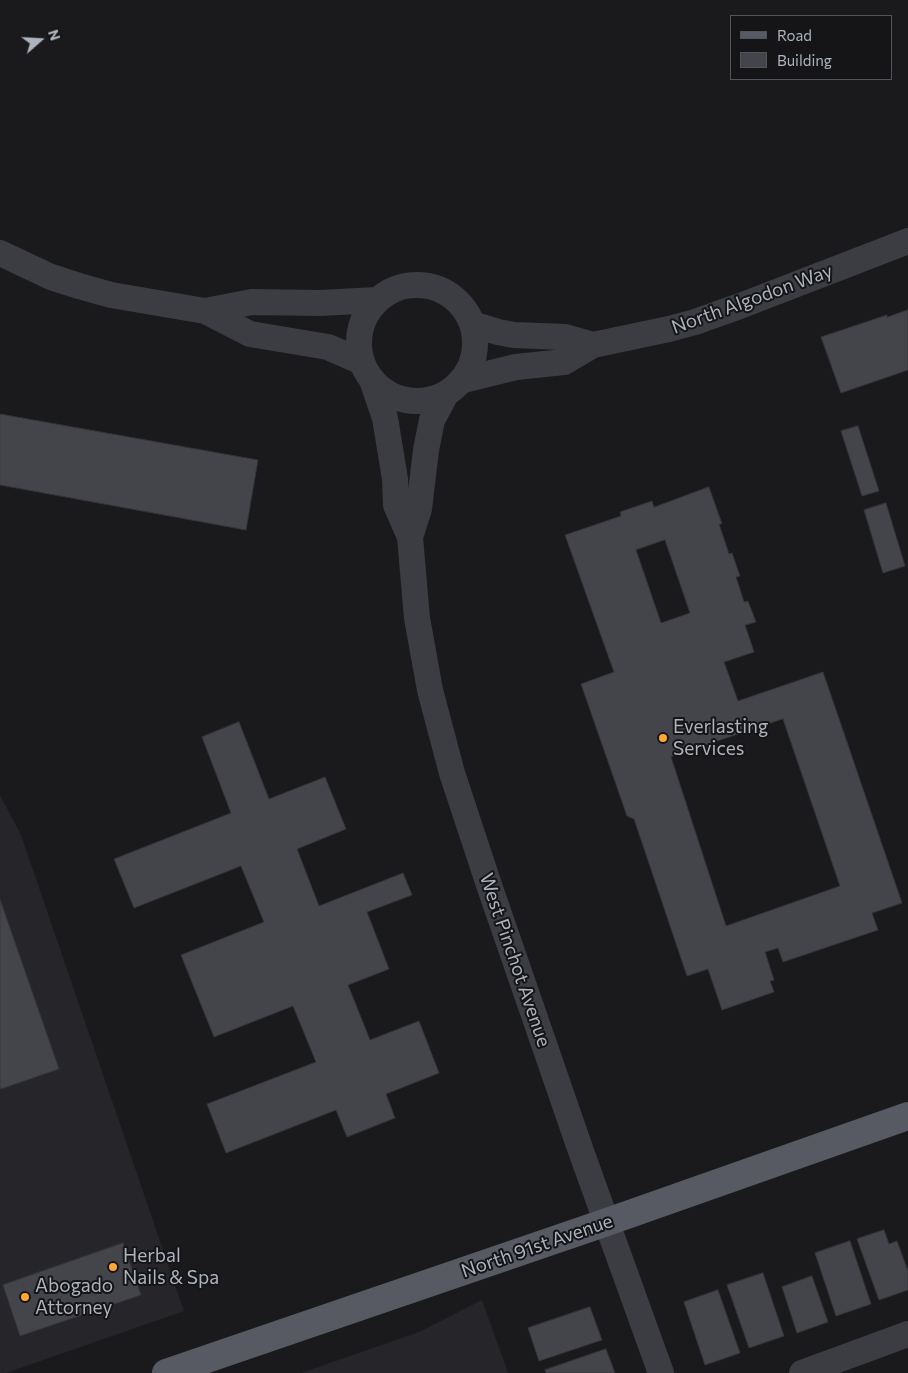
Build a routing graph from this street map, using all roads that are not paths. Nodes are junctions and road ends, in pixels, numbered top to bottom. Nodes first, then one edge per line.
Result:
1 (908, 241) edge
2 (0, 253) edge
3 (377, 300) junction
4 (205, 311) junction
5 (472, 324) junction
6 (593, 346) junction
7 (367, 371) junction
8 (454, 387) junction
9 (410, 536) junction
10 (908, 1116) edge
11 (607, 1222) junction
12 (908, 1334) edge
13 (166, 1373) edge
14 (661, 1373) edge
15 (802, 1373) edge

1 - 6 street, North Algodon Way
2 - 4 street
3 - 4 street
3 - 5 street
3 - 7 street
4 - 7 street
5 - 6 street
5 - 8 street
6 - 8 street, North Algodon Way
7 - 8 street
7 - 9 street, West Pinchot Avenue
8 - 9 street, West Pinchot Avenue
9 - 11 street, West Pinchot Avenue
10 - 11 main road, North 91st Avenue
11 - 13 main road, North 91st Avenue
11 - 14 street, West Pinchot Avenue
12 - 15 street

